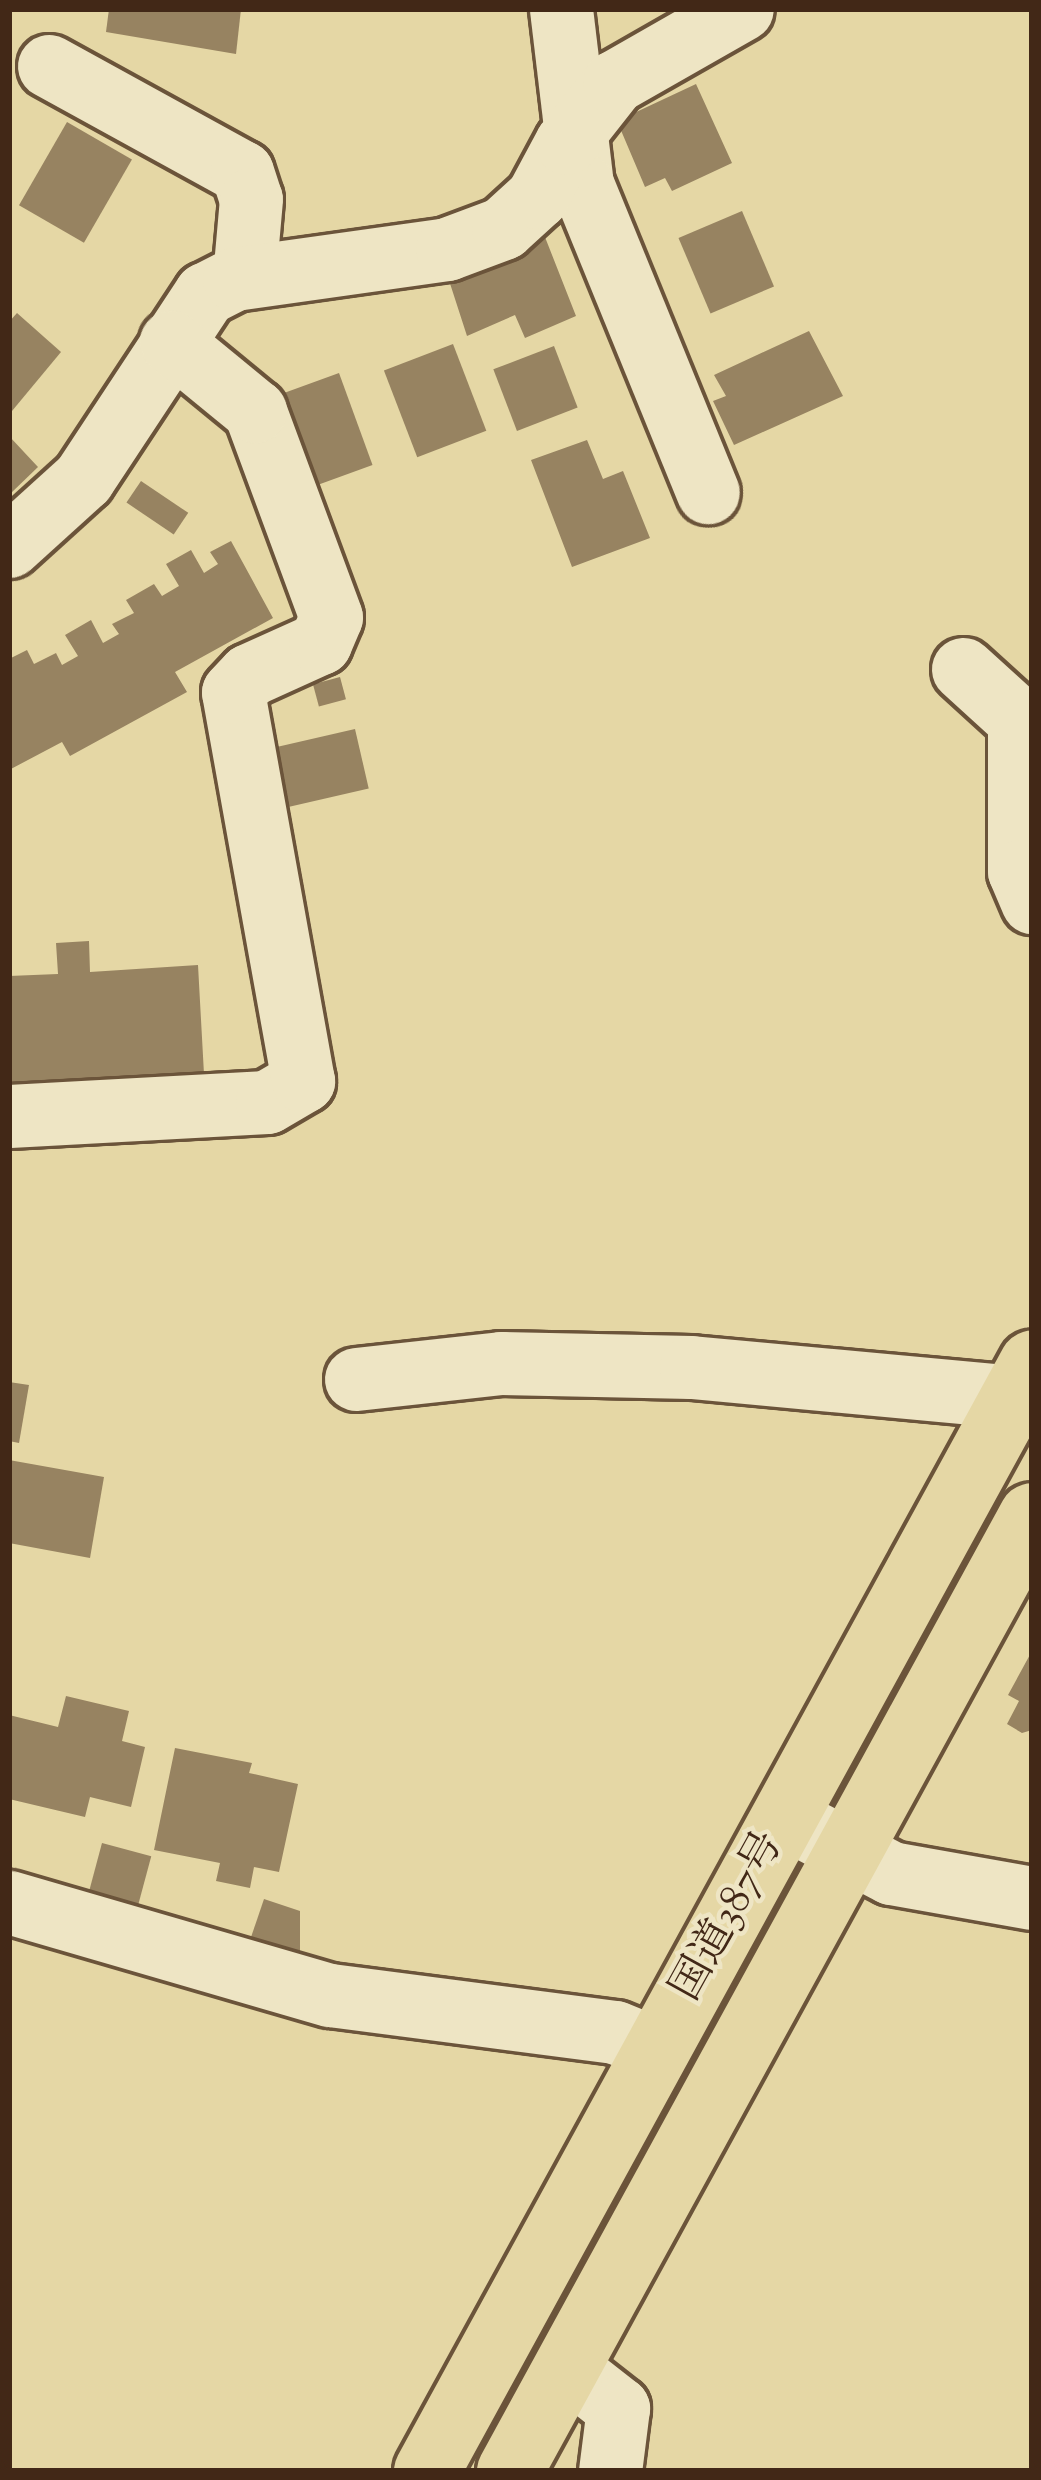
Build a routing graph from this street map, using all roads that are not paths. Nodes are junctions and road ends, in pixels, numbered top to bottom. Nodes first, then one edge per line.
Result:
1 (561, 9) edge
2 (742, 9) edge
3 (49, 66) dead end
4 (572, 135) junction
5 (244, 277) junction
6 (171, 342) junction
7 (709, 493) dead end
8 (9, 546) edge
9 (962, 669) dead end
10 (1032, 902) edge
11 (9, 1116) edge
12 (356, 1379) dead end
13 (1023, 1380) edge
14 (1032, 1516) edge
15 (784, 1816) junction
16 (848, 1852) junction
17 (1032, 1898) edge
18 (9, 1901) edge
19 (657, 2049) junction
20 (567, 2368) junction
21 (427, 2471) edge
22 (511, 2471) edge
23 (610, 2471) edge

1 - 4 street
2 - 4 street
3 - 5 street
4 - 5 street
4 - 7 street
5 - 6 street
6 - 8 street
6 - 11 street
9 - 10 street
12 - 13 street
13 - 15 highway, 国道387号
14 - 16 highway, 国道387号
15 - 16 street
15 - 19 highway, 国道387号
16 - 17 street
16 - 20 highway, 国道387号
18 - 19 street
19 - 21 highway, 国道387号
20 - 22 highway, 国道387号
20 - 23 street

